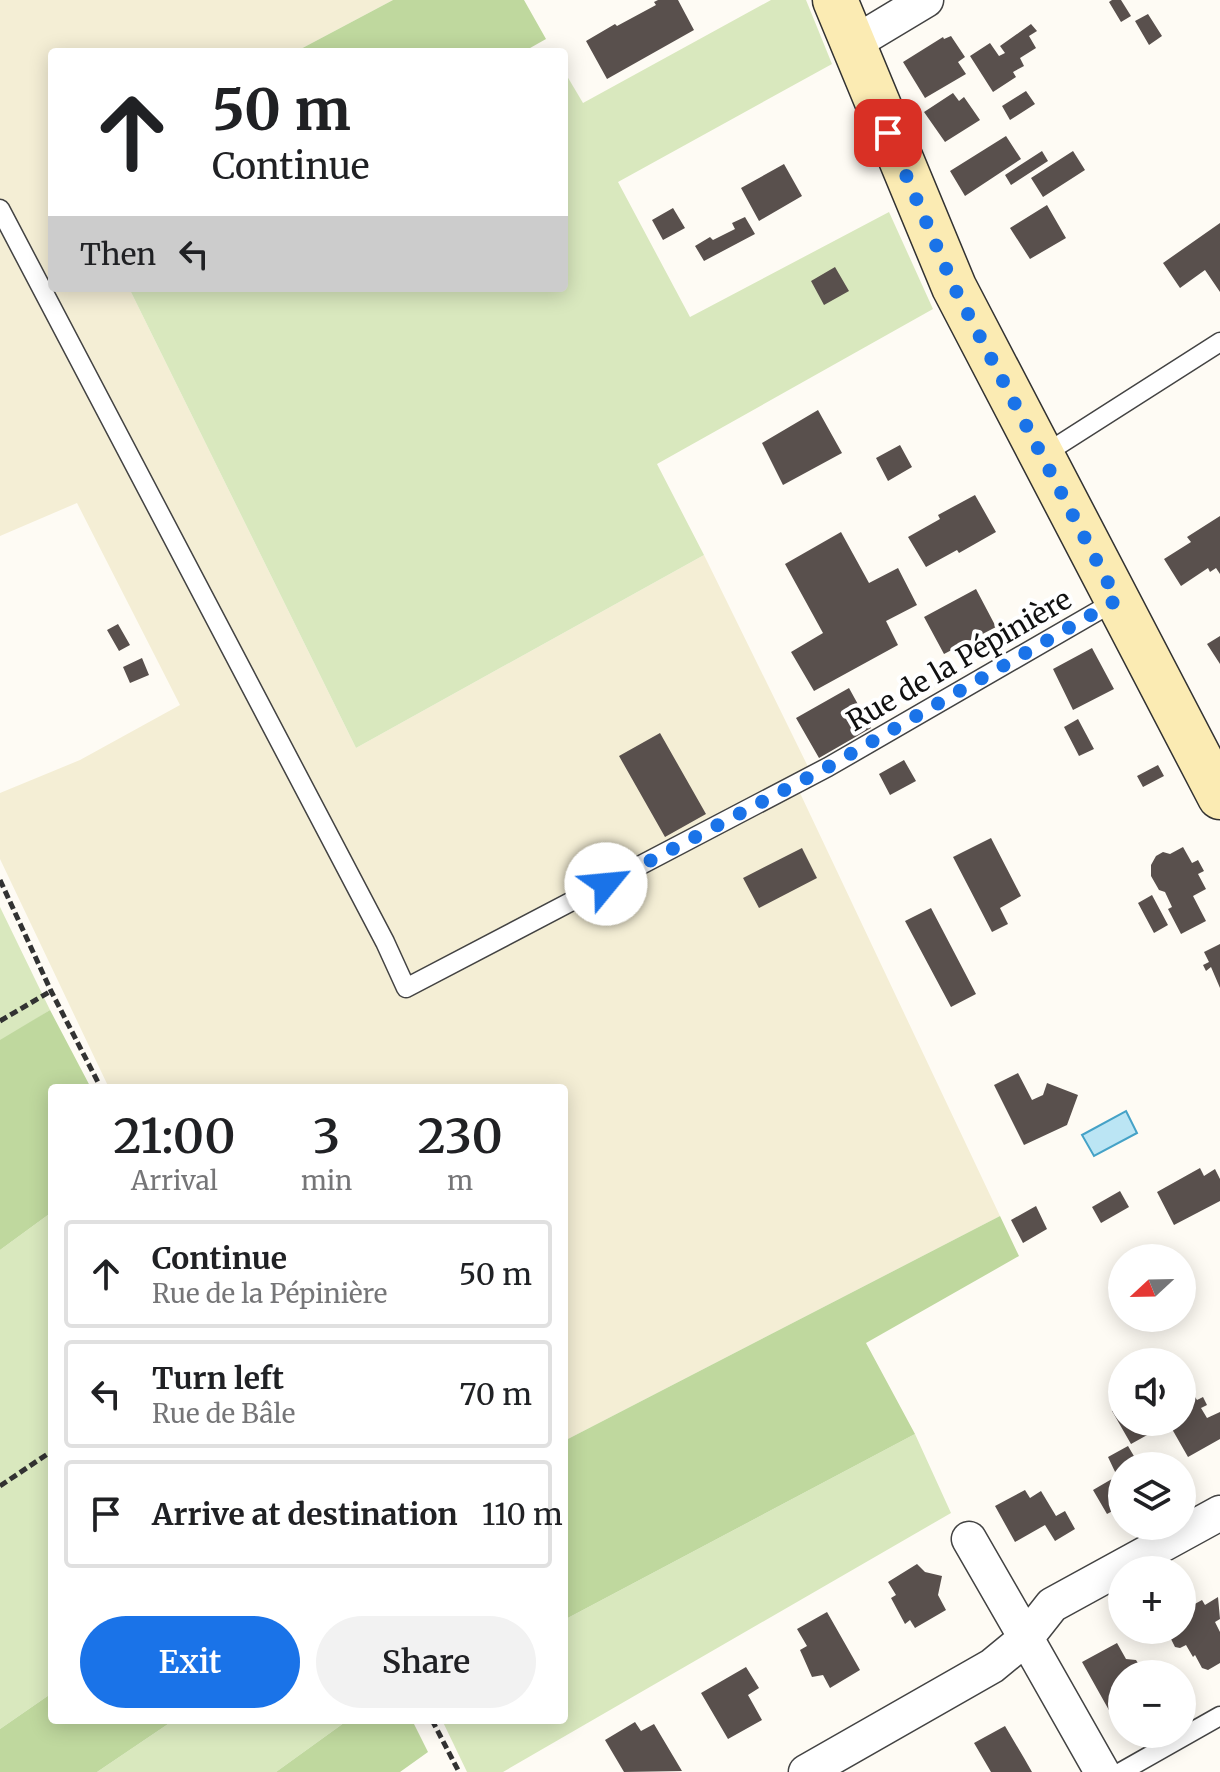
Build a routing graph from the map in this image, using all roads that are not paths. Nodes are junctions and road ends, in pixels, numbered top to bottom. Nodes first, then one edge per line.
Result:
1 (835, 0) edge
2 (926, 0) edge
3 (851, 45) junction
4 (0, 209) edge
5 (1220, 342) edge
6 (1040, 457) junction
7 (1117, 600) junction
8 (1220, 797) edge
9 (1220, 1513) edge
10 (969, 1539) dead end
11 (1026, 1638) junction
12 (1220, 1716) edge
13 (806, 1772) edge
14 (1102, 1772) edge
15 (1121, 1772) edge

1 - 3 street
2 - 3 street
3 - 6 street
4 - 7 lane, Rue de la Pépinière
5 - 6 lane
6 - 7 street
7 - 8 street
9 - 11 street
10 - 11 street
11 - 13 street
11 - 14 street
12 - 15 lane

